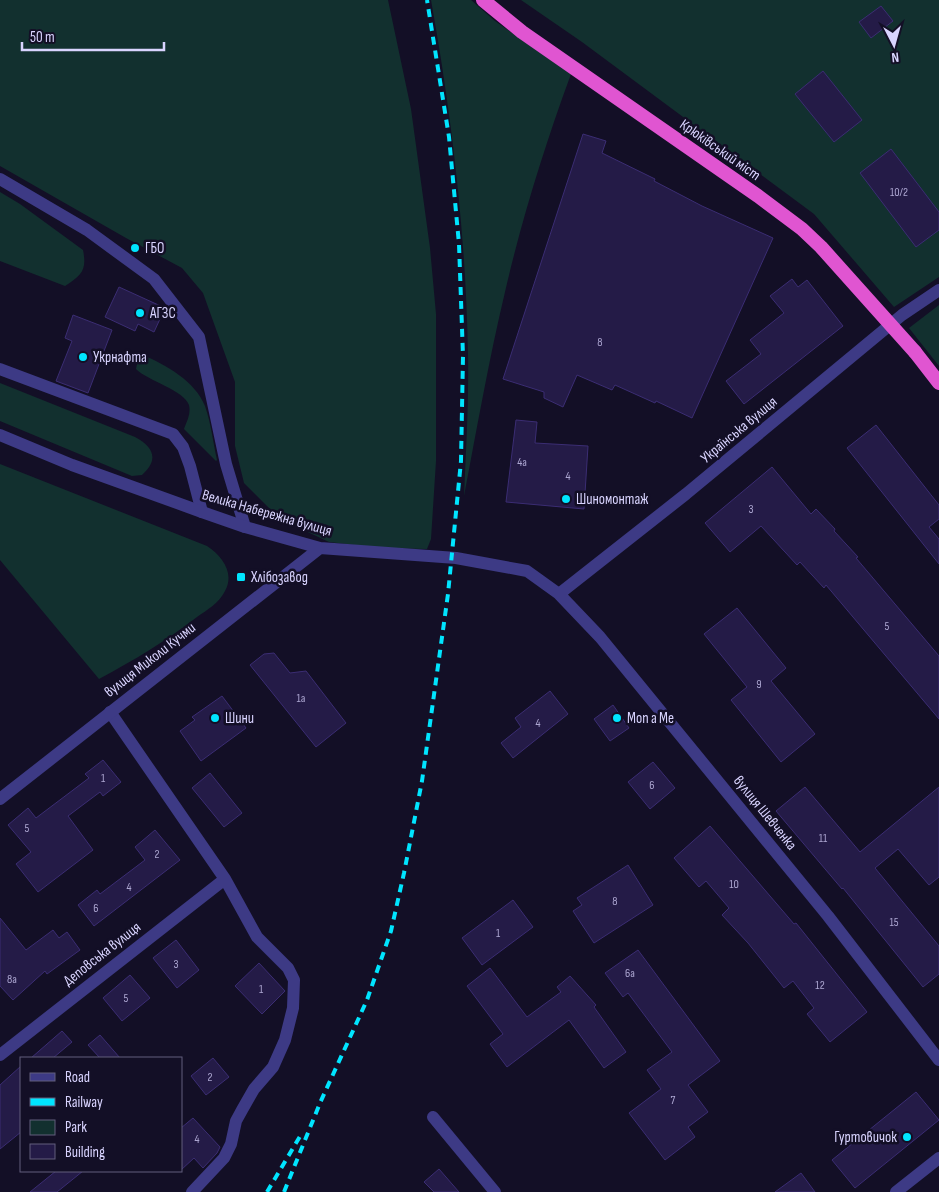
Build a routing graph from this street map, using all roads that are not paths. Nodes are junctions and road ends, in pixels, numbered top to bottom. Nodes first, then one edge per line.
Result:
1 (483, 0) edge
2 (0, 179) edge
3 (939, 290) edge
4 (0, 369) edge
5 (939, 384) edge
6 (0, 436) edge
7 (202, 512) junction
8 (245, 527) junction
9 (320, 548) junction
10 (559, 594) junction
11 (110, 712) junction
12 (0, 799) edge
13 (225, 879) junction
14 (0, 1055) edge
15 (939, 1060) edge
16 (433, 1117) dead end
17 (939, 1158) edge
18 (192, 1192) edge
19 (495, 1192) edge
20 (896, 1192) edge

1 - 5 highway, Крюківський міст, bridge
2 - 8 street
3 - 10 street, Українська вулиця
4 - 7 street
6 - 7 street, Велика Набережна вулиця
7 - 8 street, Велика Набережна вулиця
8 - 9 street, Велика Набережна вулиця
9 - 10 street, Велика Набережна вулиця
9 - 11 street, вулиця Миколи Кучми
10 - 15 street, вулиця Шевченка
11 - 12 street, вулиця Миколи Кучми
11 - 13 street
13 - 14 street, Деповська вулиця
13 - 18 street
16 - 19 street
17 - 20 street

